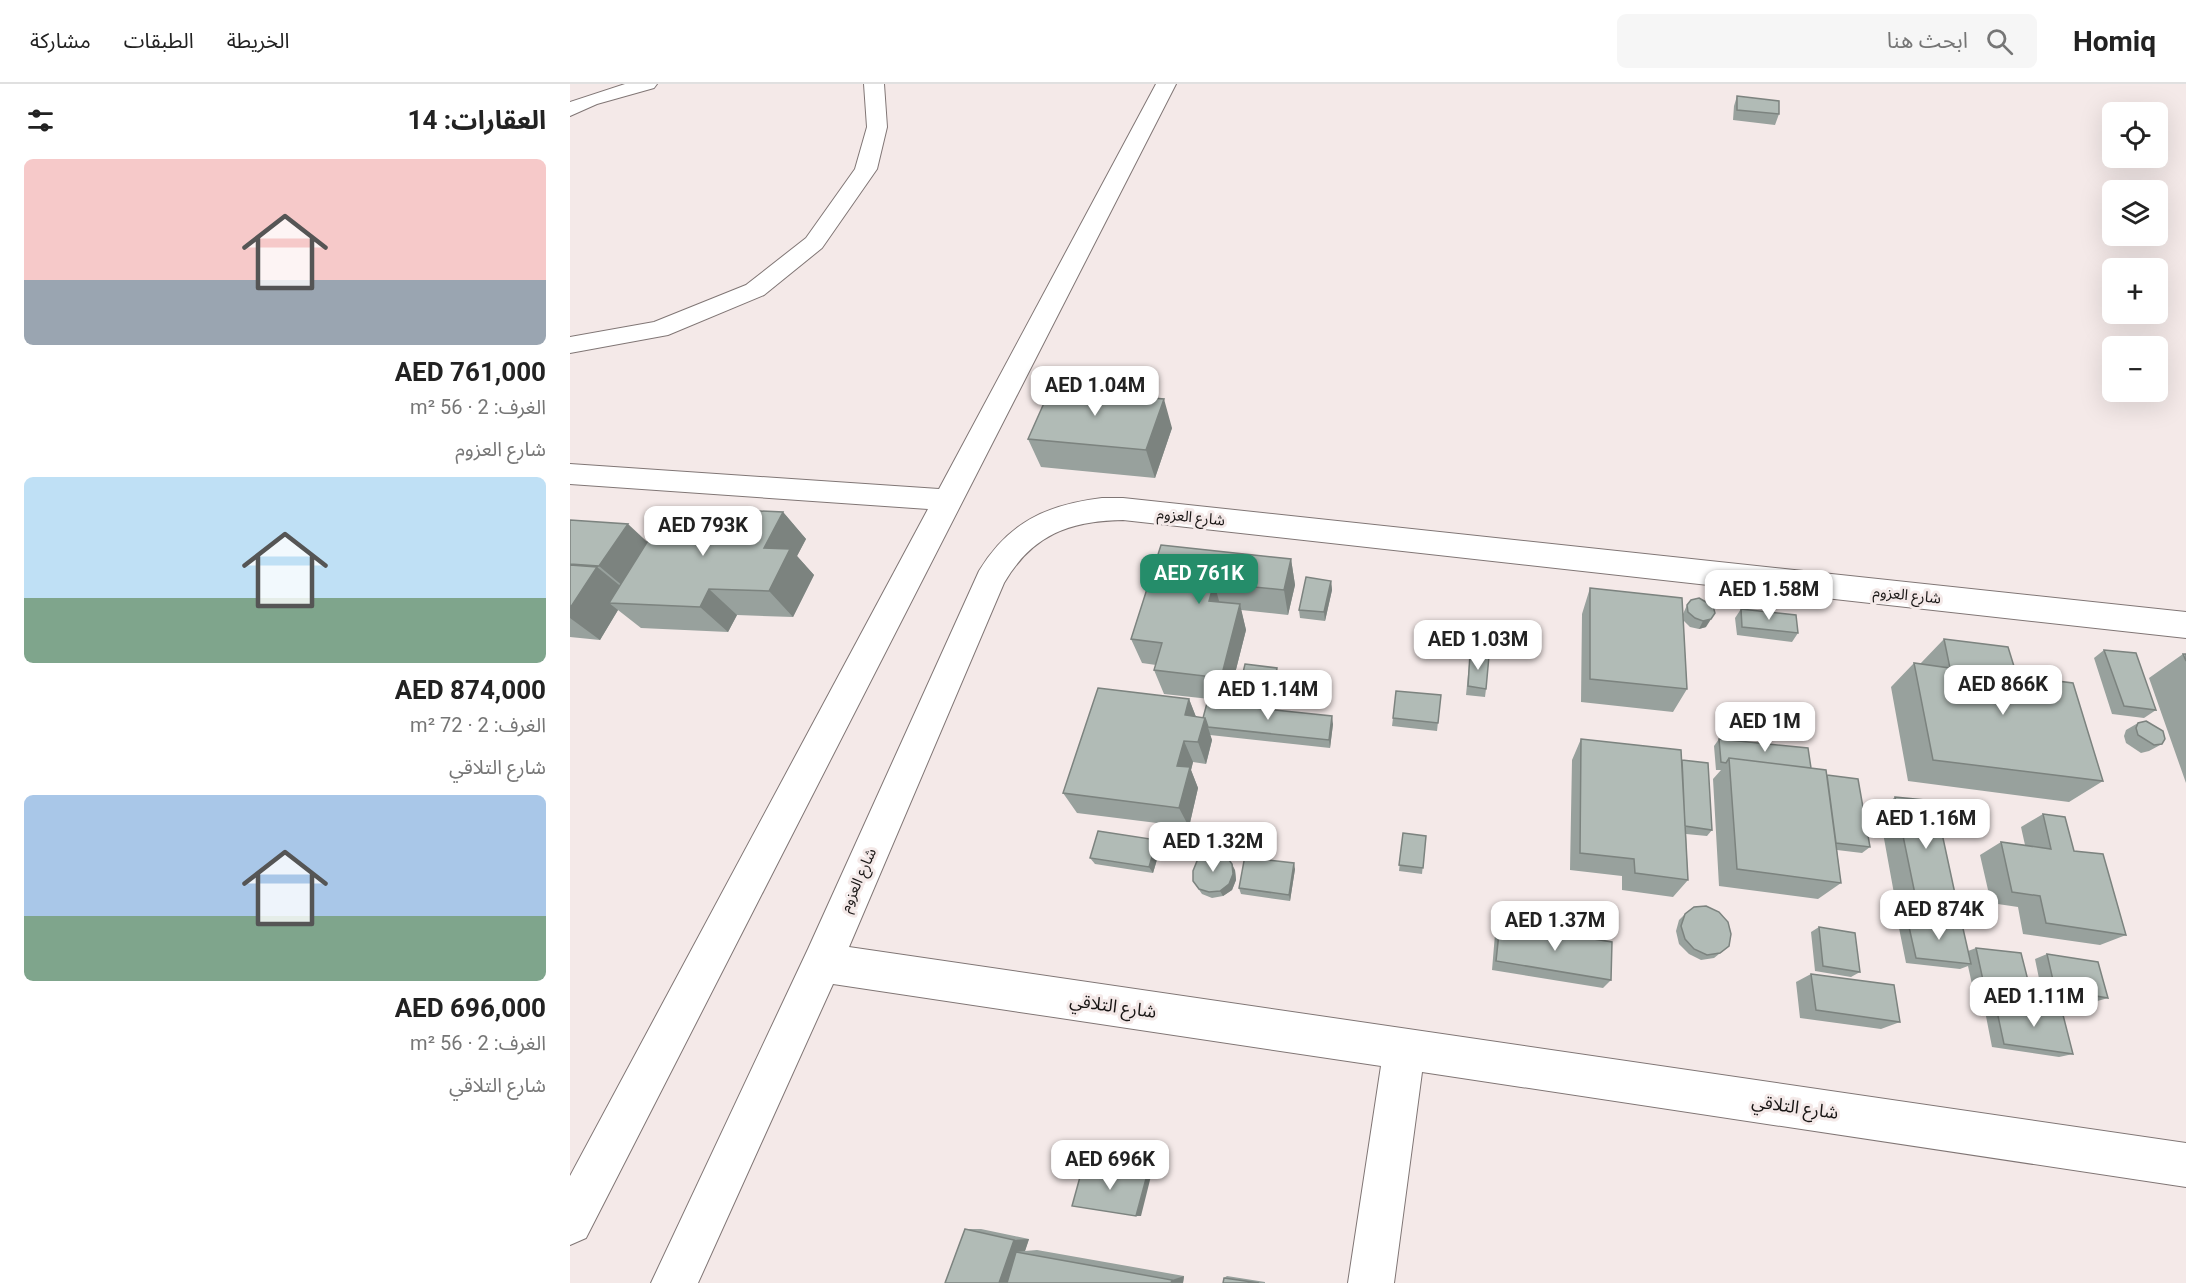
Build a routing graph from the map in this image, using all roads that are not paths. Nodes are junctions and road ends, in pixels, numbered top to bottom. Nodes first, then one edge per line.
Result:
1 (647, 84) edge
2 (874, 84) edge
3 (1166, 84) edge
4 (570, 110) edge
5 (570, 345) edge
6 (570, 474) edge
7 (948, 500) junction
8 (2186, 625) edge
9 (822, 963) junction
10 (1404, 1050) junction
11 (2186, 1165) edge
12 (570, 1222) edge
13 (674, 1283) edge
14 (1371, 1283) edge

1 - 4 street
2 - 5 street
3 - 7 street
6 - 7 street
7 - 12 street
8 - 9 street, شارع العزوم
9 - 10 street, شارع التلاقي
9 - 13 street, شارع العزوم
10 - 11 street, شارع التلاقي
10 - 14 street

